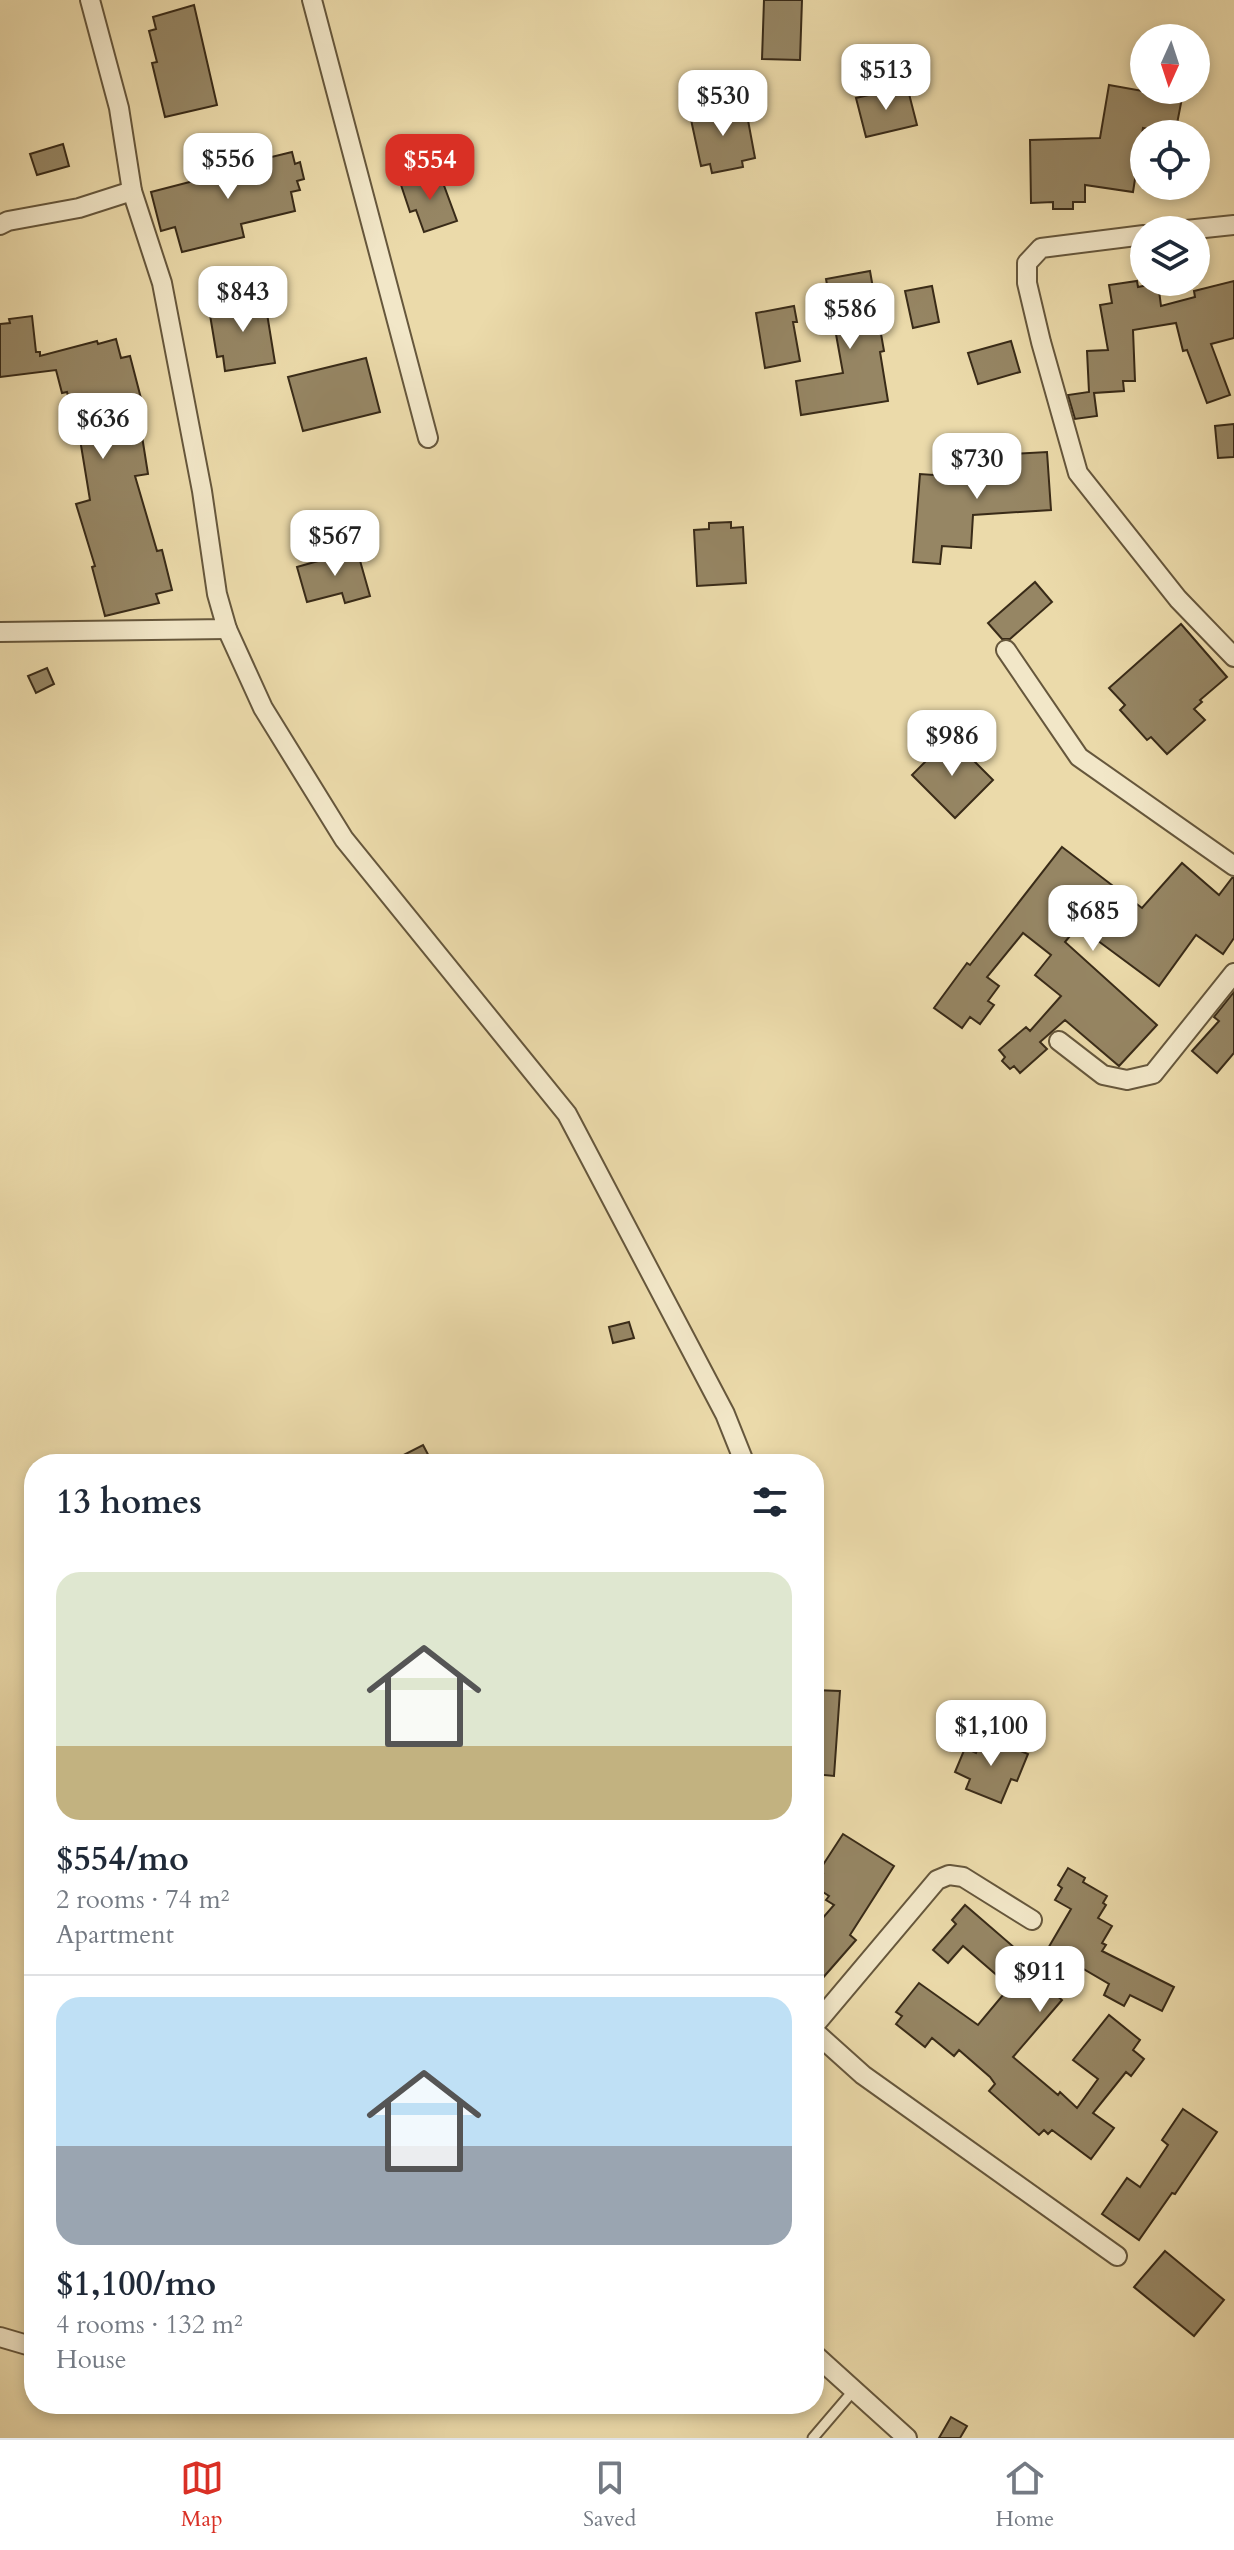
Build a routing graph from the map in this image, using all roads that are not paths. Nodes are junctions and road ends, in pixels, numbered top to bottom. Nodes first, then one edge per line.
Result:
1 (90, 0) edge
2 (312, 0) edge
3 (132, 191) junction
4 (0, 225) edge
5 (1234, 225) edge
6 (1210, 228) edge
7 (1130, 237) edge
8 (428, 438) dead end
9 (227, 629) junction
10 (0, 632) edge
11 (1006, 650) dead end
12 (1234, 657) edge
13 (1234, 866) edge
14 (1234, 973) edge
15 (1059, 1041) dead end
16 (741, 1454) edge
17 (1032, 1920) dead end
18 (824, 2016) edge
19 (824, 2038) edge
20 (1117, 2256) dead end
21 (0, 2337) edge
22 (24, 2344) edge
23 (824, 2363) edge
24 (854, 2390) junction
25 (813, 2438) edge
26 (907, 2438) edge

1 - 3 street
2 - 8 street
3 - 4 street
3 - 9 street
5 - 6 street
7 - 12 street
9 - 10 street
9 - 16 street
11 - 13 street
14 - 15 street
17 - 18 street
19 - 20 street
21 - 22 street
23 - 24 street
24 - 25 lane
24 - 26 street

